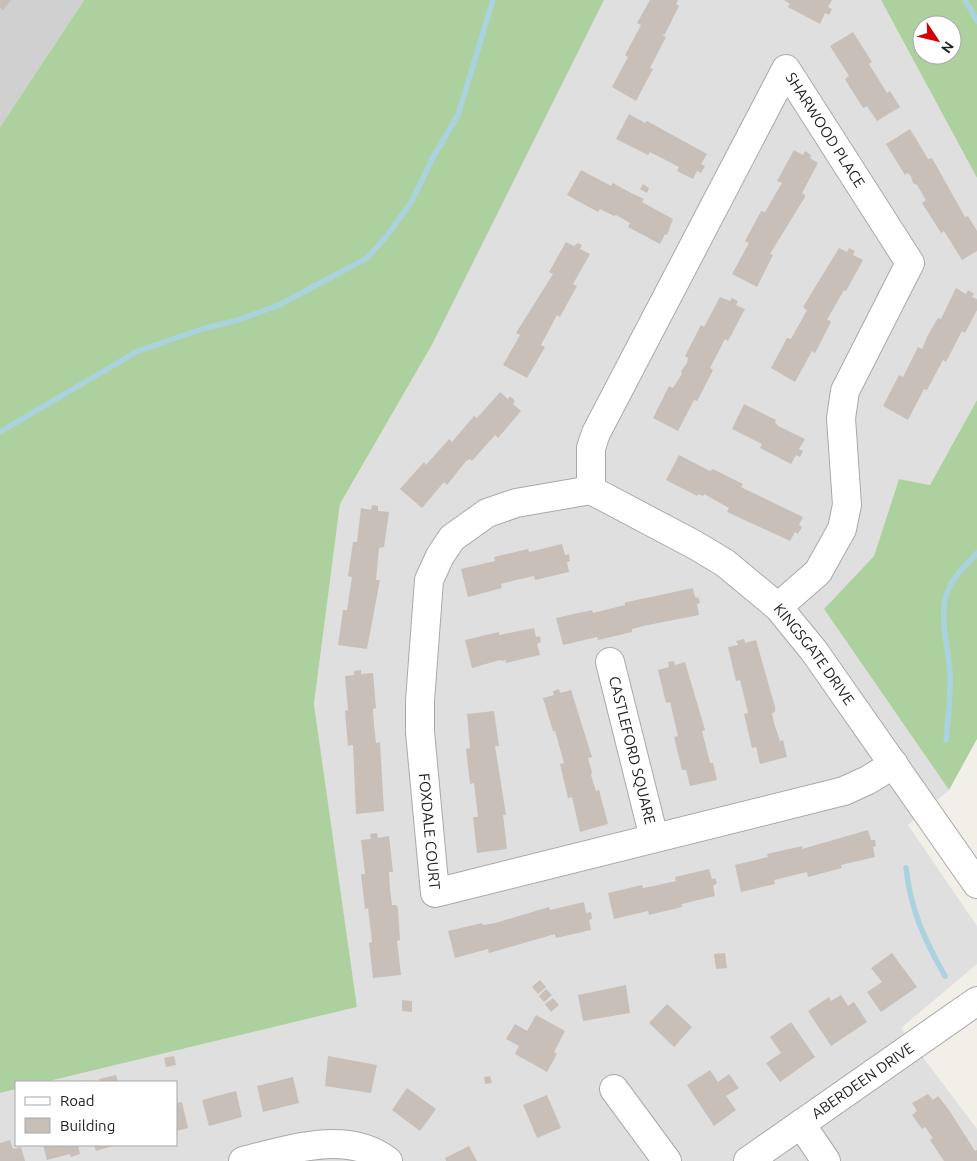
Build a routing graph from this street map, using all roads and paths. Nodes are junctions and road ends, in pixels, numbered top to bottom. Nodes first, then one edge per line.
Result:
1 (591, 490) junction
2 (778, 607) junction
3 (610, 662) dead end
4 (894, 764) junction
5 (654, 838) junction
6 (977, 884) edge
7 (977, 1001) edge
8 (614, 1088) dead end
9 (801, 1124) junction
10 (243, 1161) edge
11 (388, 1161) edge
12 (667, 1161) edge
13 (748, 1161) edge
14 (826, 1161) edge

1 - 2 street, KINGSGATE DRIVE
1 - 2 street, SHARWOOD PLACE
1 - 5 street, FOXDALE COURT
2 - 4 street, KINGSGATE DRIVE
3 - 5 street, CASTLEFORD SQUARE
4 - 5 street, FOXDALE COURT
4 - 6 street, KINGSGATE DRIVE
7 - 9 street, ABERDEEN DRIVE
8 - 12 street
9 - 13 street, ABERDEEN DRIVE
9 - 14 street
10 - 11 street

